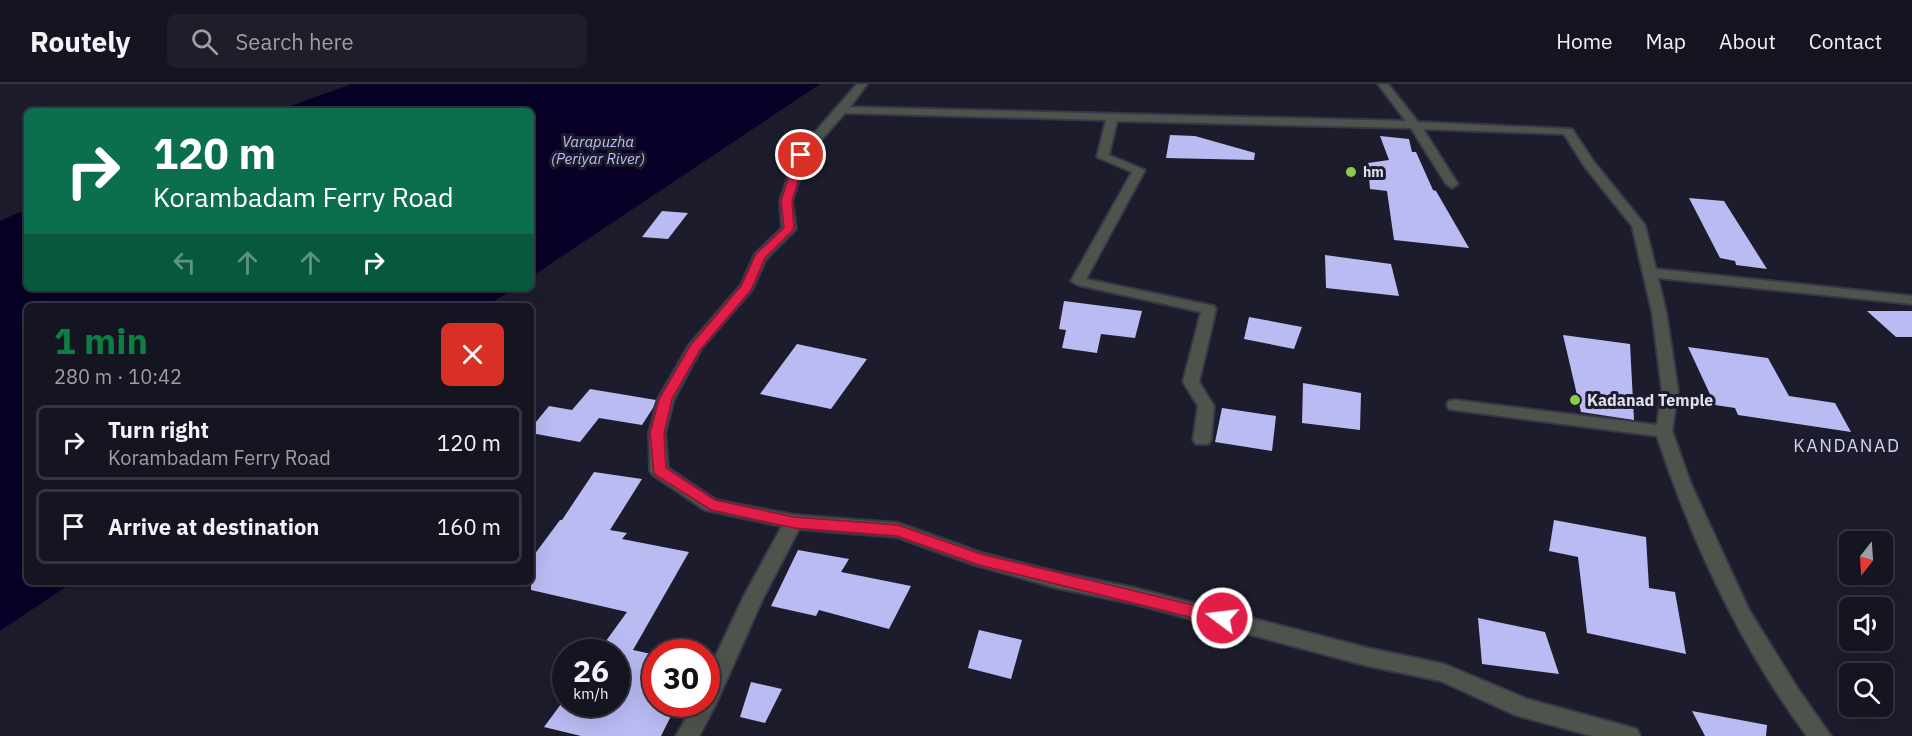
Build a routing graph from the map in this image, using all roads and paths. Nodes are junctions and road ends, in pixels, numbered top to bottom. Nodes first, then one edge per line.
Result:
1 (862, 84) edge
2 (1383, 84) edge
3 (842, 110) junction
4 (1113, 116) junction
5 (1415, 125) junction
6 (1452, 184) dead end
7 (1650, 273) junction
8 (1912, 300) edge
9 (1455, 405) dead end
10 (1664, 431) junction
11 (1202, 440) dead end
12 (794, 522) junction
13 (720, 671) edge
14 (698, 717) edge
15 (687, 736) edge
16 (1629, 736) edge
17 (1820, 736) edge

1 - 3 street
2 - 5 street
3 - 4 street
3 - 12 street
4 - 5 street
4 - 11 street
5 - 6 street
5 - 7 street
7 - 8 street
7 - 10 street
9 - 10 street
10 - 17 street
12 - 13 street
12 - 16 street
14 - 15 street

